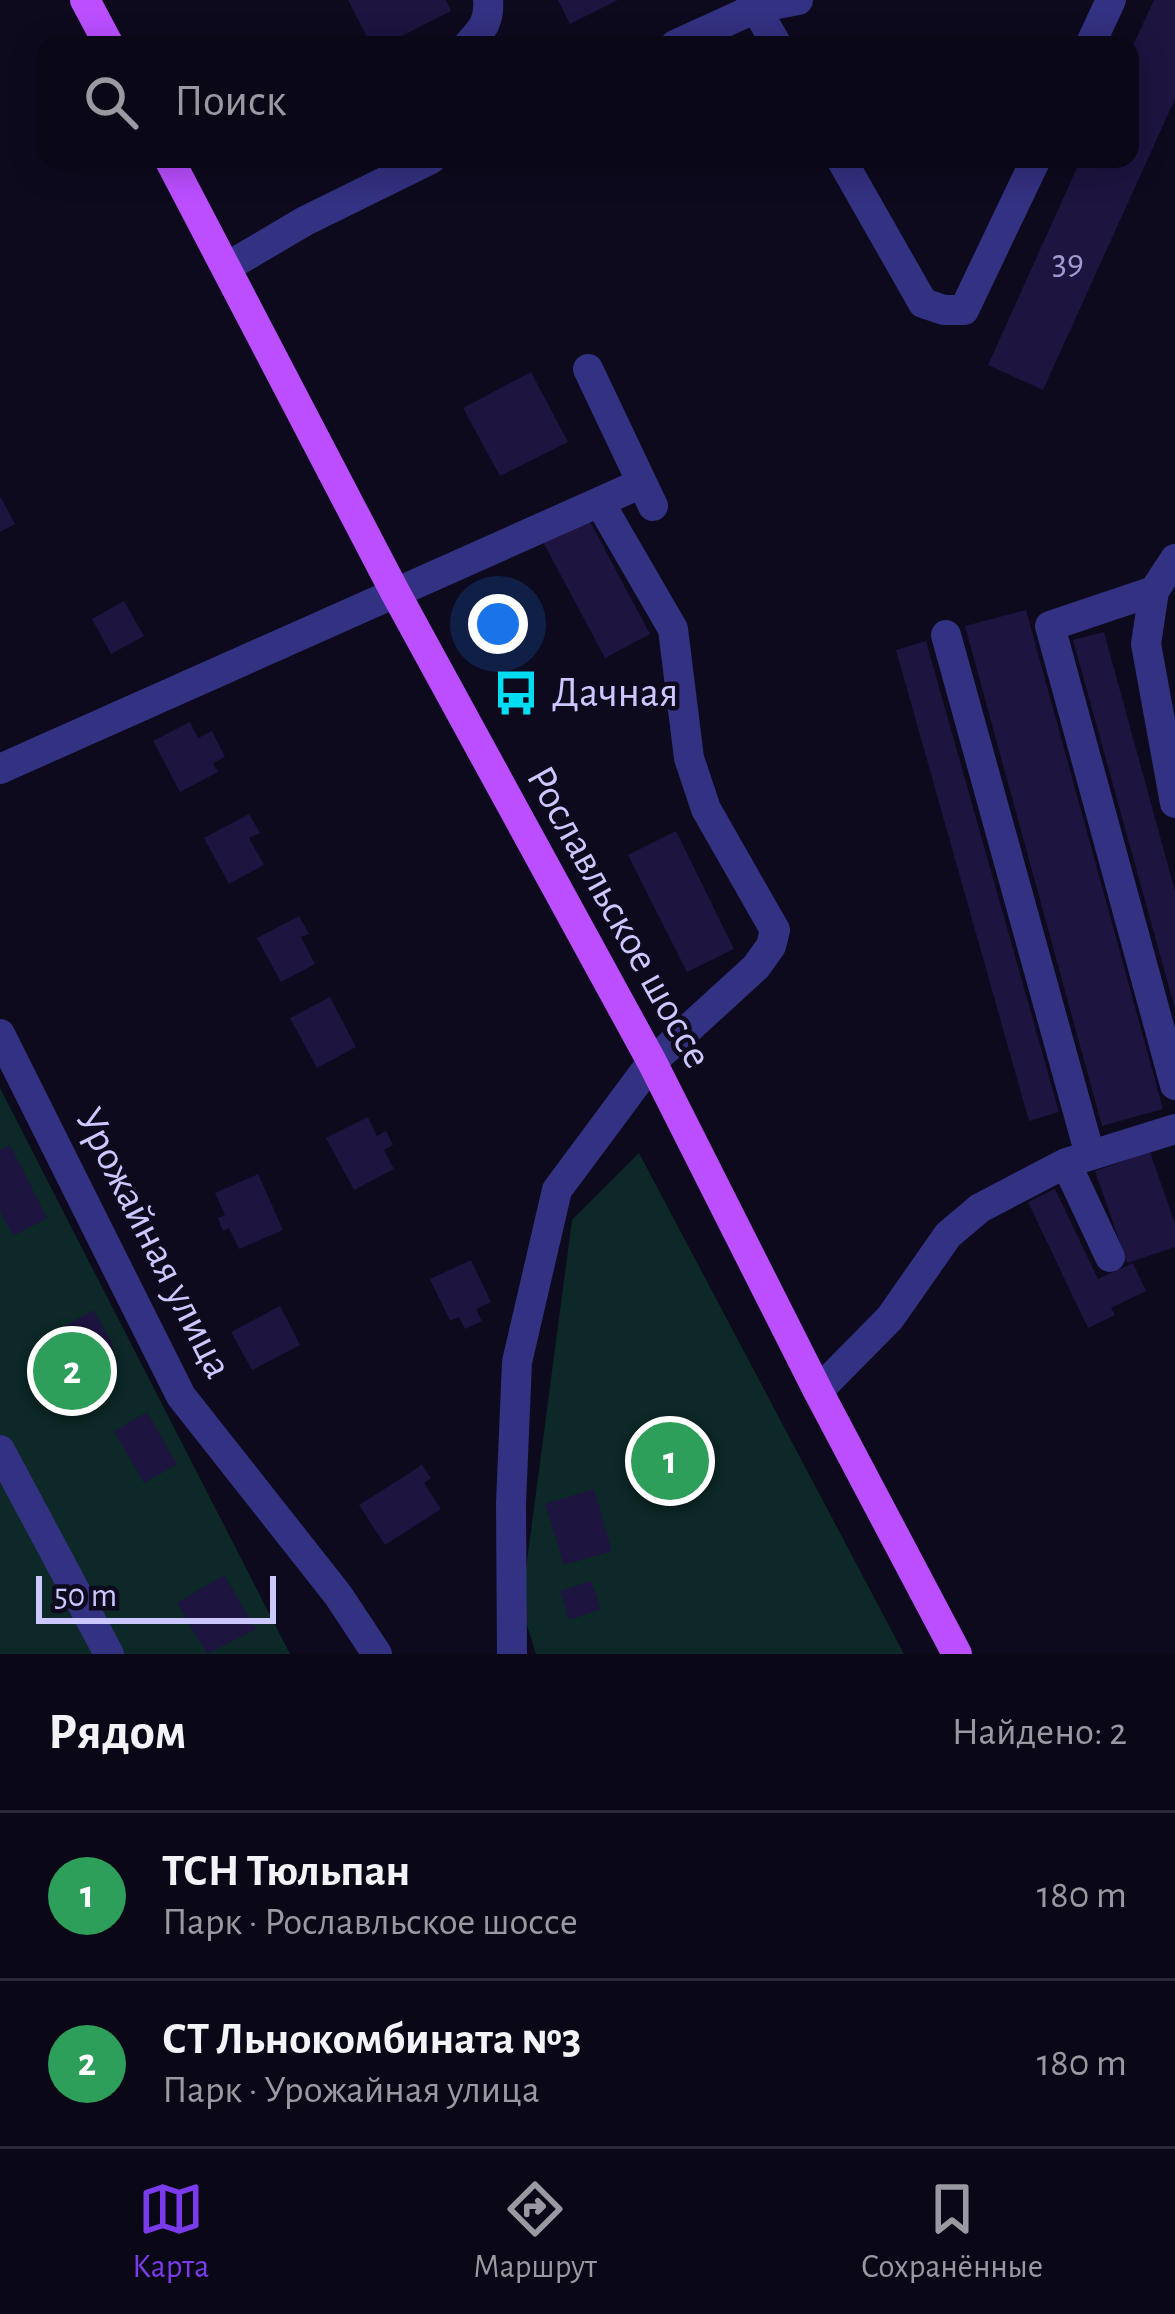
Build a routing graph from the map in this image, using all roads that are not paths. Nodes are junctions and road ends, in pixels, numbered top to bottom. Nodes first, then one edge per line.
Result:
1 (86, 0) edge
2 (488, 0) edge
3 (798, 0) edge
4 (1111, 0) edge
5 (753, 4) edge
6 (104, 36) edge
7 (474, 36) edge
8 (691, 36) edge
9 (772, 36) edge
10 (1094, 36) edge
11 (175, 168) edge
12 (846, 168) edge
13 (1032, 168) edge
14 (377, 171) edge
15 (227, 267) junction
16 (588, 369) dead end
17 (600, 503) junction
18 (1175, 559) edge
19 (1154, 591) junction
20 (395, 592) junction
21 (946, 635) dead end
22 (0, 769) edge
23 (1175, 803) edge
24 (0, 1034) edge
25 (652, 1062) junction
26 (1175, 1084) edge
27 (1175, 1130) edge
28 (1078, 1159) junction
29 (1110, 1257) dead end
30 (818, 1391) junction
31 (0, 1450) edge
32 (109, 1654) edge
33 (377, 1654) edge
34 (512, 1654) edge
35 (957, 1654) edge

1 - 6 main road
2 - 7 street
3 - 5 street
4 - 10 street
5 - 8 street
5 - 9 street
11 - 15 main road, Рославльское шоссе
12 - 13 street
14 - 15 street
15 - 20 main road, Рославльское шоссе
16 - 17 street
17 - 20 street
17 - 25 street
18 - 19 street
19 - 23 street
19 - 26 street
20 - 22 street
20 - 25 main road, Рославльское шоссе
21 - 28 street
24 - 33 street, Урожайная улица
25 - 30 main road, Рославльское шоссе
25 - 34 street
27 - 28 street
28 - 29 street
28 - 30 street
30 - 35 main road, Рославльское шоссе
31 - 32 street

